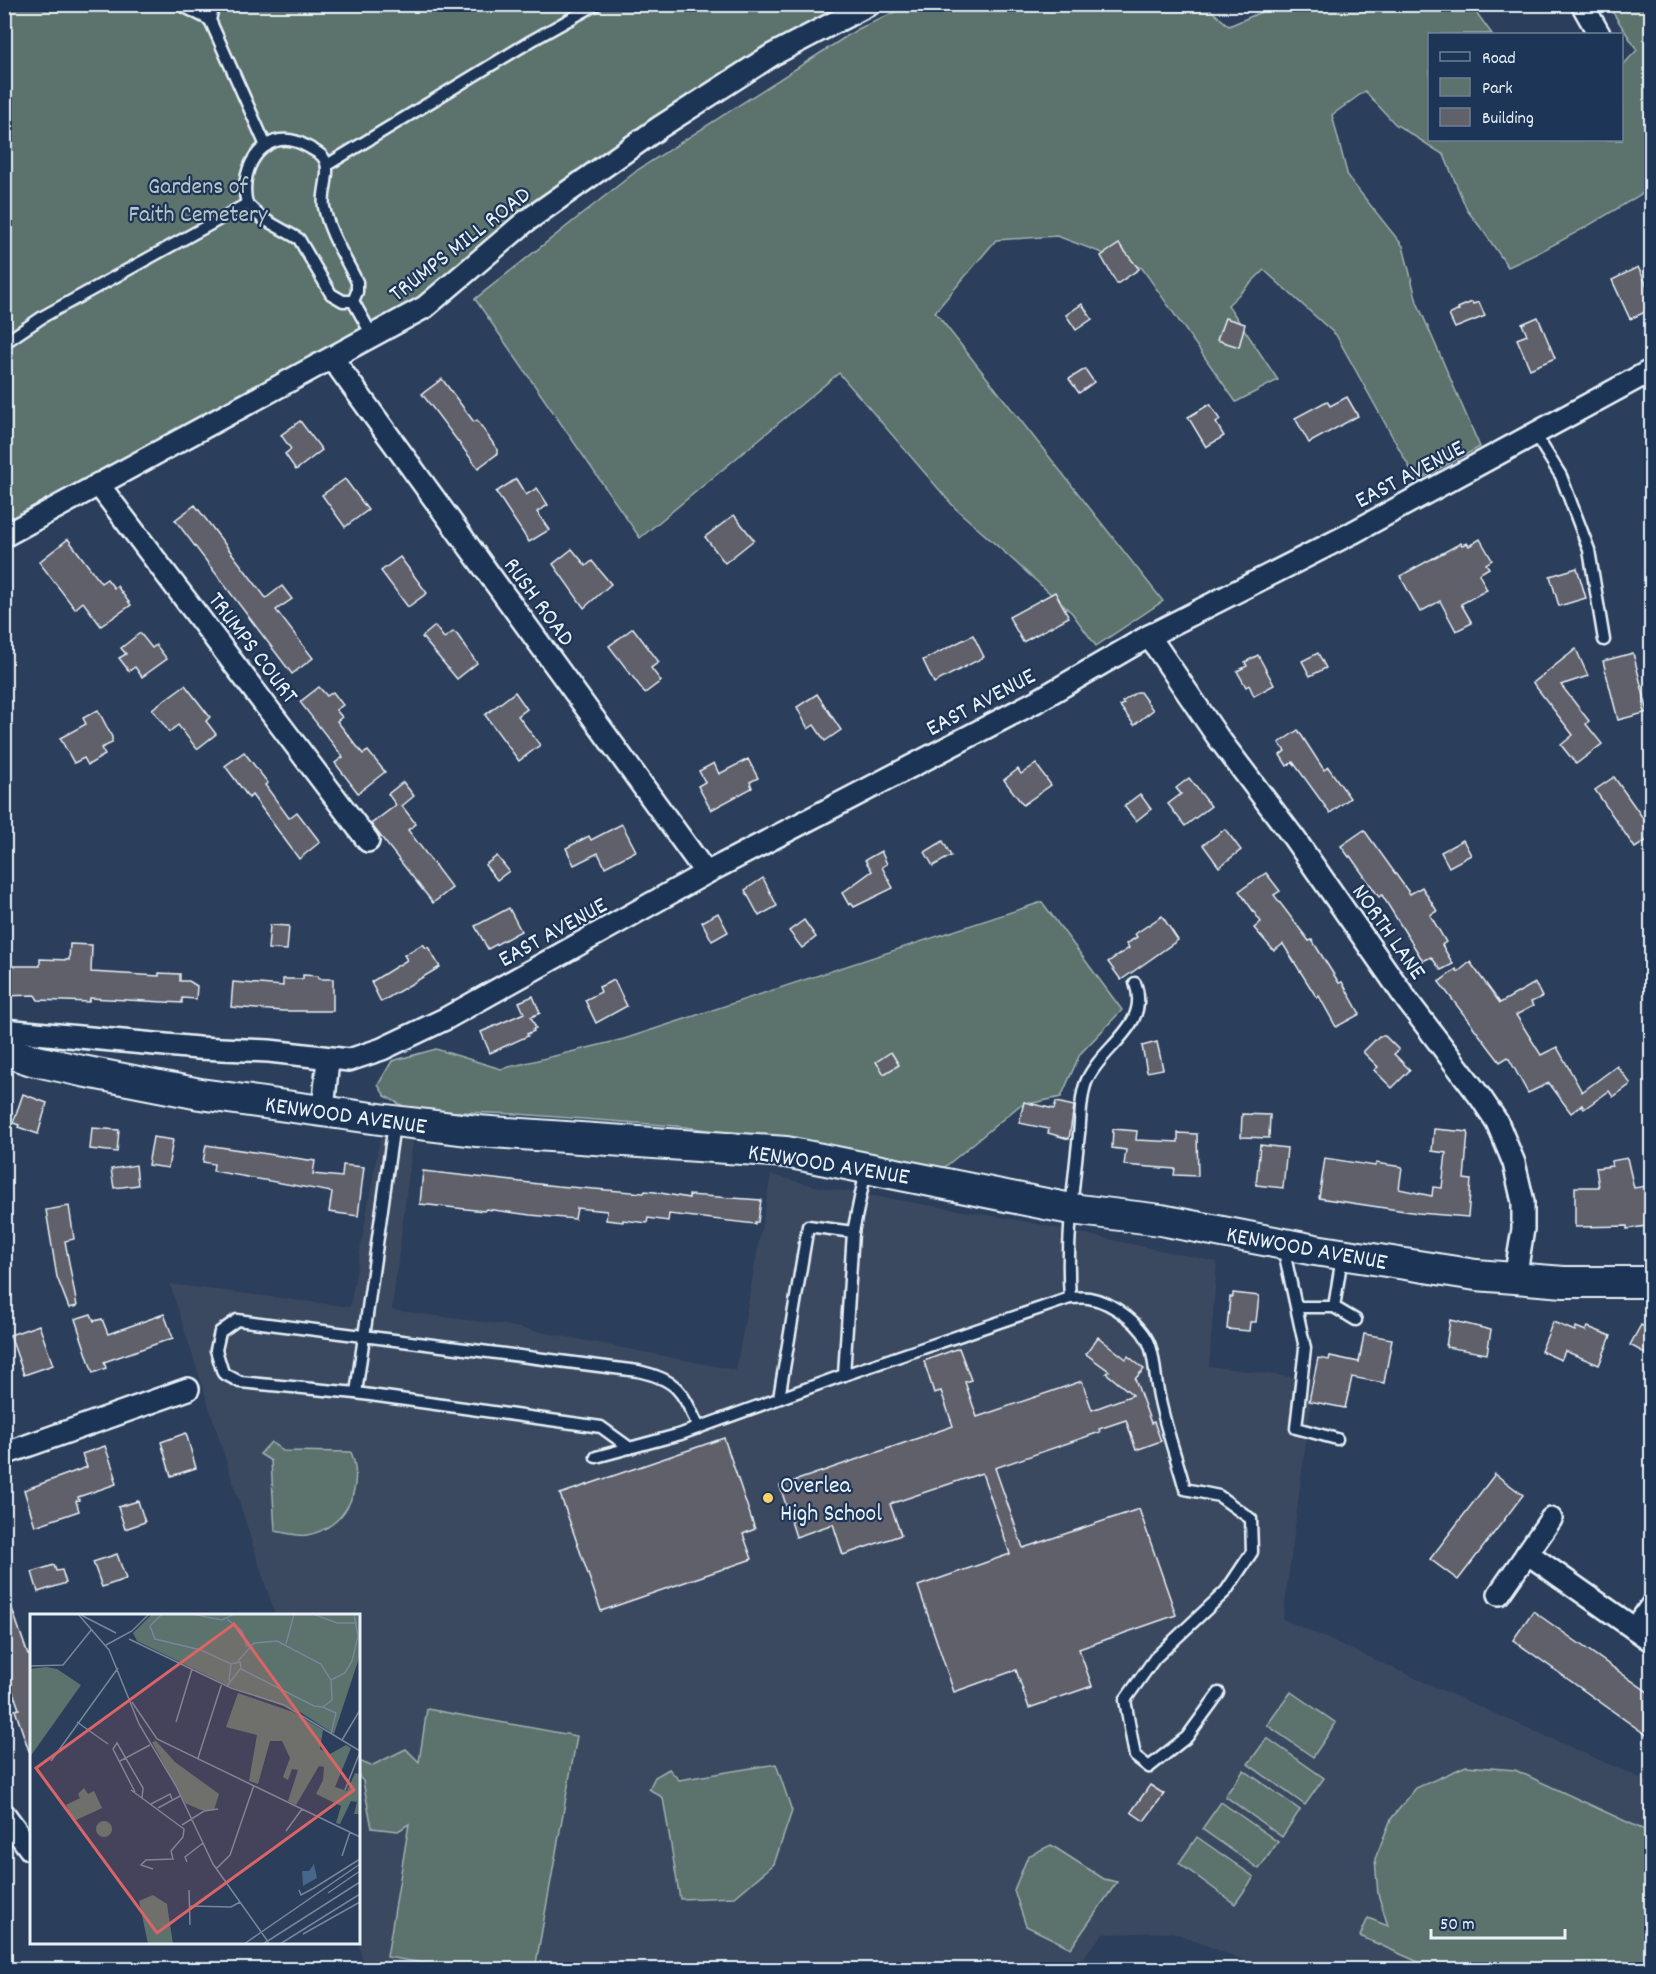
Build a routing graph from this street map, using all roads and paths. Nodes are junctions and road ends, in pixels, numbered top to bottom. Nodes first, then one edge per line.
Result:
1 (179, 4) edge
2 (214, 4) edge
3 (597, 4) edge
4 (870, 4) edge
5 (1582, 4) edge
6 (210, 20) junction
7 (1598, 33) edge
8 (266, 146) junction
9 (327, 165) junction
10 (246, 204) junction
11 (353, 301) junction
12 (373, 337) junction
13 (4, 343) edge
14 (332, 358) junction
15 (1652, 370) edge
16 (1535, 434) junction
17 (98, 484) junction
18 (4, 536) edge
19 (1149, 636) junction
20 (1604, 640) dead end
21 (368, 841) dead end
22 (706, 873) junction
23 (1135, 983) dead end
24 (4, 1030) edge
25 (4, 1051) edge
26 (328, 1059) junction
27 (323, 1111) junction
28 (394, 1121) junction
29 (866, 1167) junction
30 (1071, 1209) junction
31 (853, 1232) junction
32 (1282, 1243) junction
33 (1342, 1254) junction
34 (1515, 1279) junction
35 (1652, 1282) edge
36 (1070, 1298) junction
37 (1297, 1307) junction
38 (1334, 1307) junction
39 (1356, 1320) dead end
40 (364, 1336) junction
41 (844, 1375) junction
42 (188, 1389) dead end
43 (356, 1393) junction
44 (779, 1398) junction
45 (699, 1428) junction
46 (1337, 1439) dead end
47 (630, 1448) junction
48 (4, 1454) edge
49 (596, 1457) dead end
50 (1551, 1519) dead end
51 (1527, 1554) junction
52 (1499, 1594) dead end
53 (1652, 1605) edge
54 (1643, 1635) edge
55 (1219, 1694) dead end
56 (4, 1814) edge
57 (30, 1849) edge

1 - 6 lane
2 - 6 lane
3 - 9 lane
4 - 12 street, TRUMPS MILL ROAD
5 - 7 street
6 - 8 lane
8 - 9 lane
8 - 10 lane
9 - 11 lane
10 - 11 lane
10 - 13 lane
11 - 12 lane
12 - 14 street, TRUMPS MILL ROAD
14 - 17 street, TRUMPS MILL ROAD
14 - 22 street, RUSH ROAD
15 - 16 street, EAST AVENUE
16 - 19 street, EAST AVENUE
16 - 20 lane
17 - 18 street, TRUMPS MILL ROAD
17 - 21 street, TRUMPS COURT
19 - 22 street, EAST AVENUE
19 - 34 street, NORTH LANE
22 - 26 street, EAST AVENUE
23 - 30 lane
24 - 26 street, EAST AVENUE
25 - 27 main road, KENWOOD AVENUE
26 - 27 street
27 - 28 main road, KENWOOD AVENUE
28 - 29 main road, KENWOOD AVENUE
28 - 40 lane
29 - 30 main road, KENWOOD AVENUE
29 - 31 lane
30 - 32 main road, KENWOOD AVENUE
30 - 36 lane
31 - 41 lane
31 - 44 lane
32 - 33 main road, KENWOOD AVENUE
32 - 37 lane
33 - 34 main road, KENWOOD AVENUE
33 - 38 lane
34 - 35 main road, KENWOOD AVENUE
36 - 41 lane
36 - 55 lane
37 - 38 lane
37 - 46 lane
38 - 39 lane
40 - 43 lane
40 - 43 lane
40 - 45 lane
41 - 44 lane
42 - 48 street
43 - 47 lane
44 - 45 lane
45 - 47 lane
47 - 49 lane
50 - 51 street
51 - 52 street
51 - 54 street
53 - 54 street
56 - 57 street

